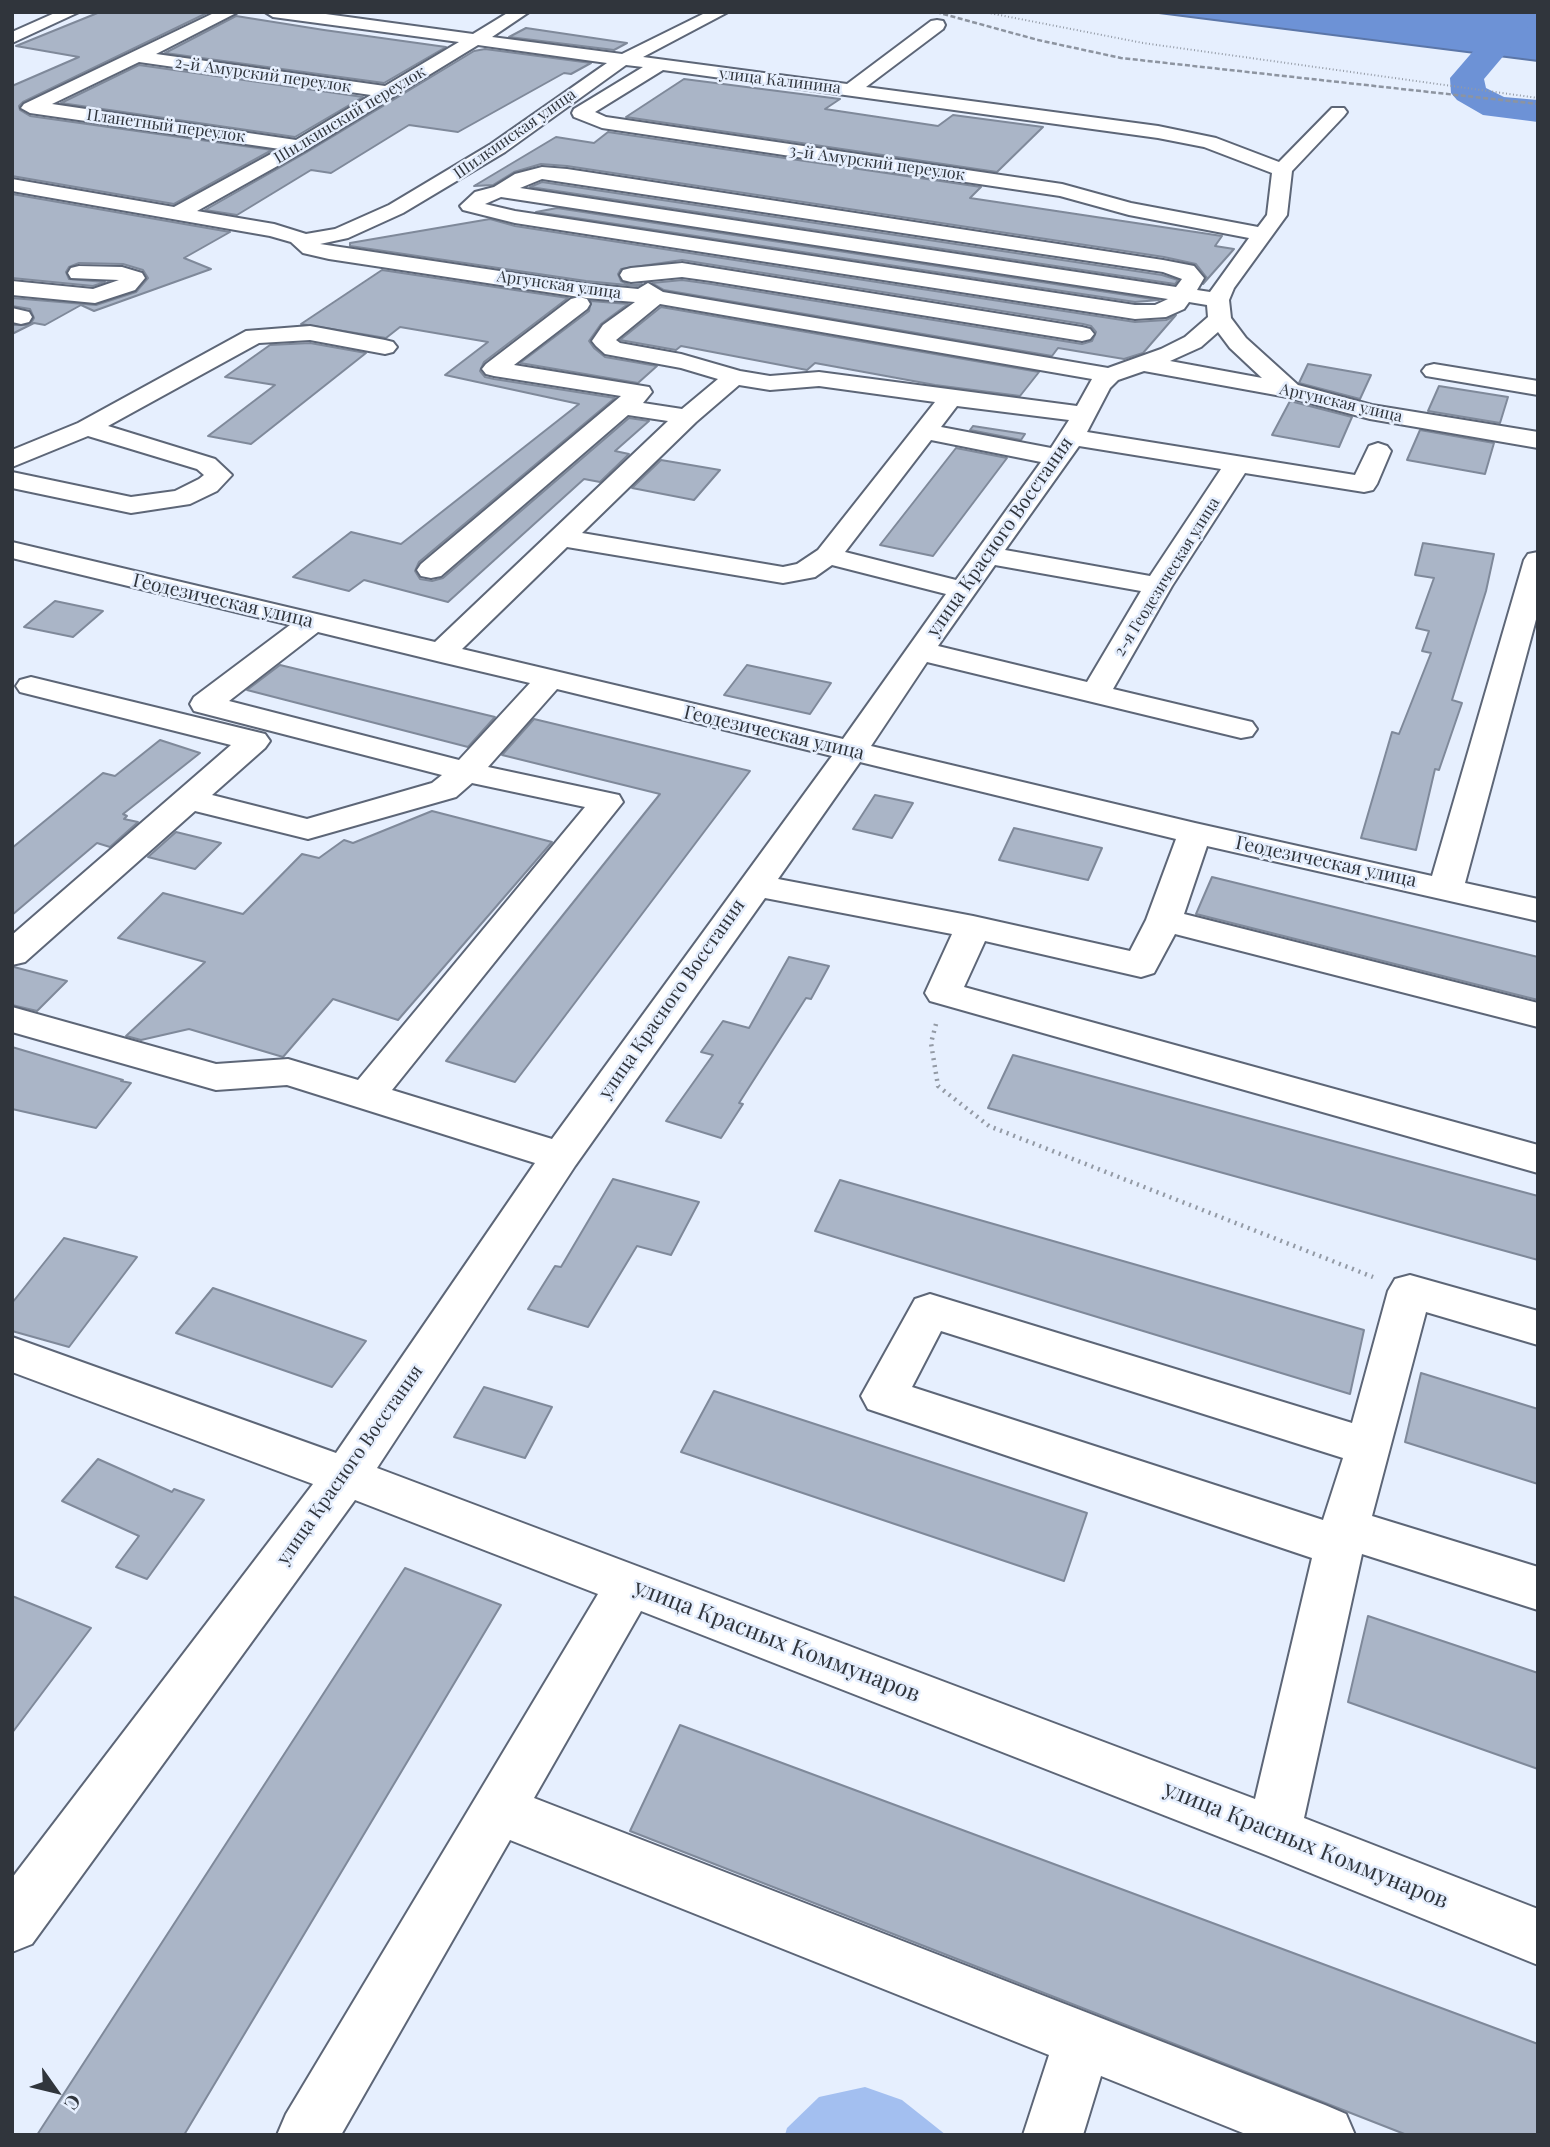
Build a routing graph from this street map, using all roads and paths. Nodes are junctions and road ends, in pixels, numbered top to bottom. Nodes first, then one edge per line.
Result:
1 (71, 12) edge
2 (230, 12) edge
3 (273, 12) edge
4 (520, 12) edge
5 (720, 12) edge
6 (984, 12) edge
7 (937, 25) dead end
8 (12, 38) edge
9 (475, 41) junction
10 (138, 57) junction
11 (621, 61) junction
12 (659, 65) junction
13 (851, 90) junction
14 (388, 92) junction
15 (1538, 98) edge
16 (33, 107) junction
17 (1338, 112) dead end
18 (12, 116) edge
19 (299, 146) junction
20 (1282, 170) junction
21 (12, 186) edge
22 (177, 213) junction
23 (1263, 234) junction
24 (304, 241) junction
25 (591, 269) dead end
26 (79, 273) dead end
27 (631, 275) junction
28 (12, 288) edge
29 (1183, 295) junction
30 (656, 297) junction
31 (579, 304) dead end
32 (1219, 309) junction
33 (1082, 334) dead end
34 (385, 347) dead end
35 (1128, 369) junction
36 (1434, 371) dead end
37 (734, 377) junction
38 (1538, 388) edge
39 (1289, 390) junction
40 (951, 398) junction
41 (623, 407) junction
42 (687, 417) junction
43 (87, 428) junction
44 (923, 432) junction
45 (1070, 436) junction
46 (1538, 440) edge
47 (1378, 451) dead end
48 (12, 459) edge
49 (1238, 463) junction
50 (12, 480) edge
51 (562, 538) junction
52 (12, 550) edge
53 (987, 555) junction
54 (828, 556) junction
55 (1538, 560) edge
56 (431, 570) dead end
57 (1158, 586) junction
58 (962, 590) junction
59 (313, 622) junction
60 (920, 650) junction
61 (442, 653) junction
62 (550, 679) junction
63 (19, 690) edge
64 (1096, 692) junction
65 (1241, 729) dead end
66 (852, 751) junction
67 (466, 772) junction
68 (188, 799) junction
69 (1191, 844) junction
70 (754, 885) junction
71 (1446, 888) junction
72 (1538, 910) edge
73 (1164, 920) junction
74 (973, 928) junction
75 (1538, 936) edge
76 (12, 954) edge
77 (943, 993) junction
78 (1538, 1015) edge
79 (12, 1019) edge
80 (366, 1096) junction
81 (561, 1156) junction
82 (1538, 1159) edge
83 (1410, 1291) junction
84 (1538, 1328) edge
85 (12, 1354) edge
86 (1369, 1447) junction
87 (346, 1476) junction
88 (1342, 1537) junction
89 (630, 1585) junction
90 (1538, 1589) edge
91 (498, 1810) junction
92 (1274, 1832) junction
93 (12, 1924) edge
94 (1538, 1937) edge
95 (1083, 2041) junction
96 (307, 2135) edge
97 (1053, 2135) edge
98 (1325, 2135) edge

1 - 8 street
2 - 10 street
3 - 9 street, улица Калинина
4 - 9 street, Шилкинский переулок
5 - 11 street, Шилкинская улица
6 - 15 path
7 - 13 street
9 - 11 street, улица Калинина
9 - 14 street, Шилкинский переулок
10 - 14 street, 2-й Амурский переулок
10 - 16 street
11 - 12 street, улица Калинина
11 - 24 street, Шилкинская улица
12 - 13 street, улица Калинина
12 - 23 street, 3-й Амурский переулок
13 - 20 street, улица Калинина
14 - 19 street, Шилкинский переулок
16 - 18 street
16 - 19 street, Планетный переулок
17 - 20 street
19 - 22 street, Шилкинский переулок
20 - 23 street, улица Красного Восстания
21 - 22 street, Аргунская улица
22 - 24 street, Аргунская улица
23 - 32 street, улица Красного Восстания
24 - 30 street, Аргунская улица
25 - 27 street
26 - 28 street
27 - 30 street
27 - 33 street
29 - 29 street
29 - 32 street
30 - 35 street, Аргунская улица
30 - 37 street
31 - 41 street
32 - 35 street, улица Красного Восстания
32 - 39 street
34 - 43 street
35 - 39 street, Аргунская улица
35 - 45 street, улица Красного Восстания
36 - 38 street
37 - 40 street
37 - 42 street
39 - 46 street, Аргунская улица
40 - 44 street
40 - 45 street
41 - 42 street
41 - 56 street
42 - 51 street
43 - 48 street
43 - 50 street
44 - 45 street
44 - 54 street
45 - 49 street
45 - 53 street, улица Красного Восстания
47 - 49 street
49 - 57 street, 2-я Геодезическая улица
51 - 54 street
51 - 61 street
52 - 59 street, Геодезическая улица
53 - 57 street
53 - 58 street, улица Красного Восстания
54 - 58 street
55 - 71 street
57 - 64 street, 2-я Геодезическая улица
58 - 60 street, улица Красного Восстания
59 - 61 street, Геодезическая улица
59 - 67 street
60 - 64 street
60 - 66 street, улица Красного Восстания
61 - 62 street, Геодезическая улица
62 - 66 street, Геодезическая улица
62 - 67 street
63 - 68 street
64 - 65 street
66 - 69 street, Геодезическая улица
66 - 70 street, улица Красного Восстания
67 - 68 street
67 - 80 street
68 - 76 street
69 - 71 street, Геодезическая улица
69 - 73 street
69 - 75 street
70 - 74 street
70 - 81 street, улица Красного Восстания
71 - 72 street, Геодезическая улица
73 - 74 street
73 - 78 street
74 - 77 street
77 - 82 street
77 - 83 path
79 - 80 street
80 - 81 street
81 - 87 street, улица Красного Восстания
83 - 84 street
83 - 86 street
85 - 87 street, улица Красных Коммунаров
86 - 88 street
86 - 88 street
87 - 89 street, улица Красных Коммунаров
87 - 93 street, улица Красного Восстания
88 - 90 street
88 - 92 street
89 - 91 street
89 - 92 street, улица Красных Коммунаров
91 - 95 street
91 - 96 street
92 - 94 street, улица Красных Коммунаров
95 - 97 street
95 - 98 street

